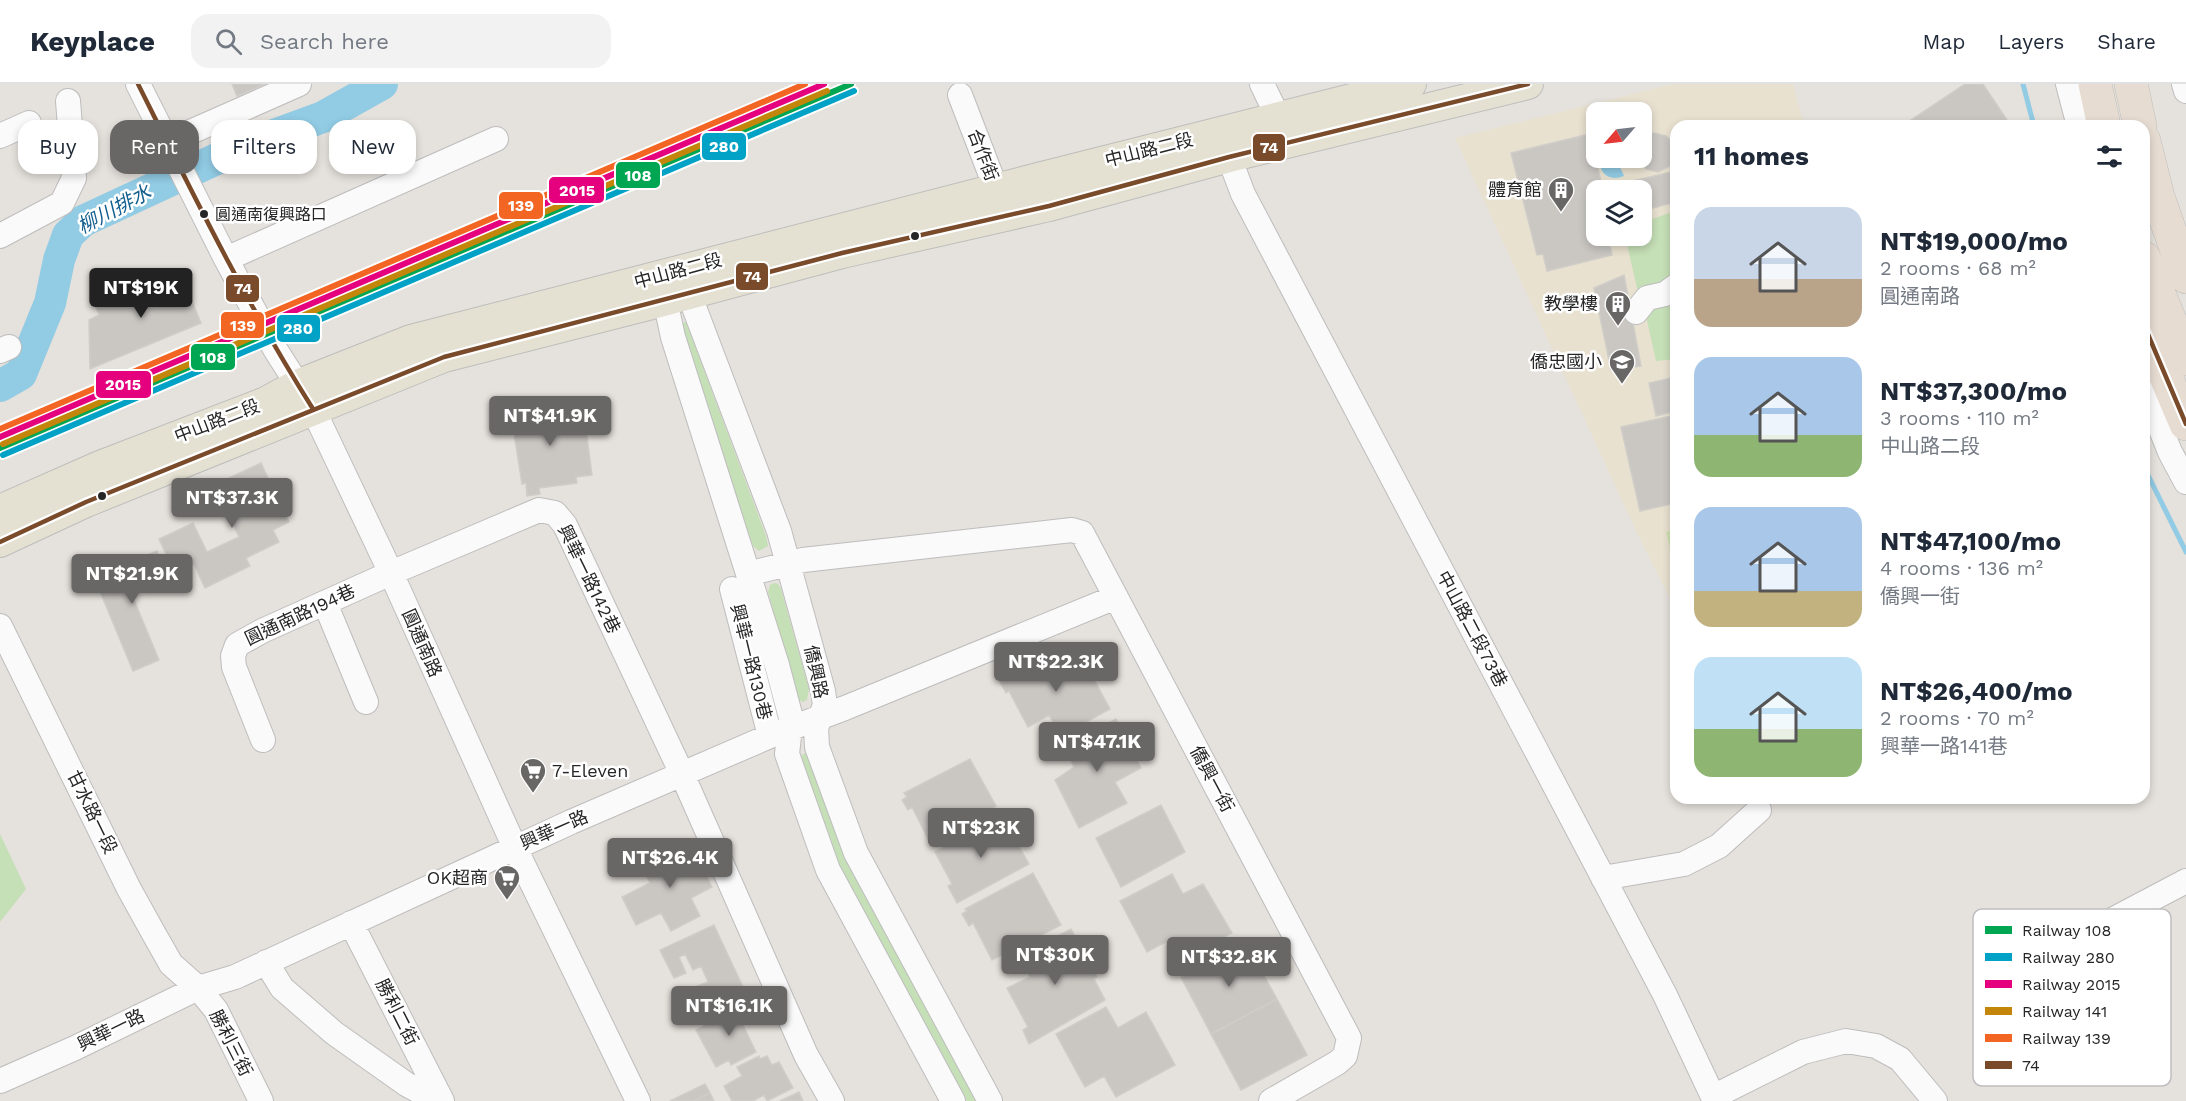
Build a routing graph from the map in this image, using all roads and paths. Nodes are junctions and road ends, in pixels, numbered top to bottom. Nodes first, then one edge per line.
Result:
1 (138, 84) edge
2 (299, 84) edge
3 (1262, 84) edge
4 (1411, 84) edge
5 (1528, 84) edge
6 (2068, 84) edge
7 (2095, 84) edge
8 (2132, 84) edge
9 (2184, 84) edge
10 (2186, 91) edge
11 (960, 95) dead end
12 (69, 101) dead end
13 (1278, 117) junction
14 (156, 120) edge
15 (2077, 120) edge
16 (2103, 120) edge
17 (2139, 120) edge
18 (18, 128) edge
19 (199, 133) edge
20 (0, 136) edge
21 (496, 139) dead end
22 (1229, 157) junction
23 (2150, 165) edge
24 (184, 174) edge
25 (1001, 202) junction
26 (0, 236) edge
27 (226, 259) junction
28 (2150, 272) edge
29 (2186, 277) edge
30 (1670, 290) edge
31 (676, 297) junction
32 (1636, 312) dead end
33 (2150, 339) edge
34 (2186, 359) edge
35 (305, 397) junction
36 (2150, 402) edge
37 (2186, 424) edge
38 (2186, 482) edge
39 (0, 510) edge
40 (0, 542) edge
41 (788, 563) junction
42 (391, 573) junction
43 (740, 581) junction
44 (1116, 597) junction
45 (325, 603) junction
46 (0, 626) edge
47 (366, 702) dead end
48 (820, 717) junction
49 (780, 732) junction
50 (263, 740) dead end
51 (682, 774) junction
52 (1759, 810) dead end
53 (515, 848) junction
54 (1603, 878) junction
55 (2186, 881) edge
56 (2133, 909) edge
57 (351, 922) junction
58 (266, 962) junction
59 (198, 988) junction
60 (0, 1081) edge
61 (1714, 1099) edge
62 (261, 1101) edge
63 (440, 1101) edge
64 (638, 1101) edge
65 (832, 1101) edge
66 (953, 1101) edge
67 (990, 1101) edge
68 (1270, 1101) edge
69 (1935, 1101) edge

1 - 14 street
2 - 19 street
3 - 13 street
4 - 13 main road, 中山路二段
5 - 22 main road, 中山路二段
6 - 15 street
7 - 16 highway
8 - 17 highway
9 - 10 street
11 - 25 street, 合作街
12 - 26 street
13 - 25 main road, 中山路二段
18 - 20 street
21 - 27 street
22 - 25 main road, 中山路二段
22 - 54 street, 中山路二段73巷
23 - 29 highway
24 - 27 street, 圓通南路
25 - 31 main road, 中山路二段
25 - 35 main road, 中山路二段
27 - 35 street, 圓通南路
28 - 34 highway
30 - 32 street
31 - 35 main road, 中山路二段
31 - 41 street, 僑興路
31 - 43 street, 僑興路
33 - 37 highway
35 - 39 main road, 中山路二段
35 - 40 main road, 中山路二段
35 - 42 street, 圓通南路
36 - 38 street
41 - 43 street, 僑興一街
41 - 44 street, 僑興一街
41 - 48 street, 僑興路
42 - 45 street, 圓通南路194巷
42 - 51 street, 興華一路142巷
42 - 53 street, 圓通南路
43 - 49 street, 僑興路
44 - 48 street, 興華一路
44 - 68 street, 僑興一街
45 - 47 street
45 - 50 street, 圓通南路194巷
46 - 59 street, 甘水路一段
48 - 49 street, 興華一路
48 - 67 street, 僑興路
49 - 51 street, 興華一路
49 - 66 street, 僑興路
51 - 53 street, 興華一路
51 - 65 street
52 - 54 street
53 - 57 street, 興華一路
53 - 64 street, 圓通南路
54 - 61 street, 中山路二段73巷
55 - 56 street
57 - 58 street, 興華一路
57 - 63 street, 勝利二街
58 - 59 street, 興華一路
58 - 63 street
59 - 60 street, 興華一路
59 - 62 street, 勝利三街
61 - 69 street

